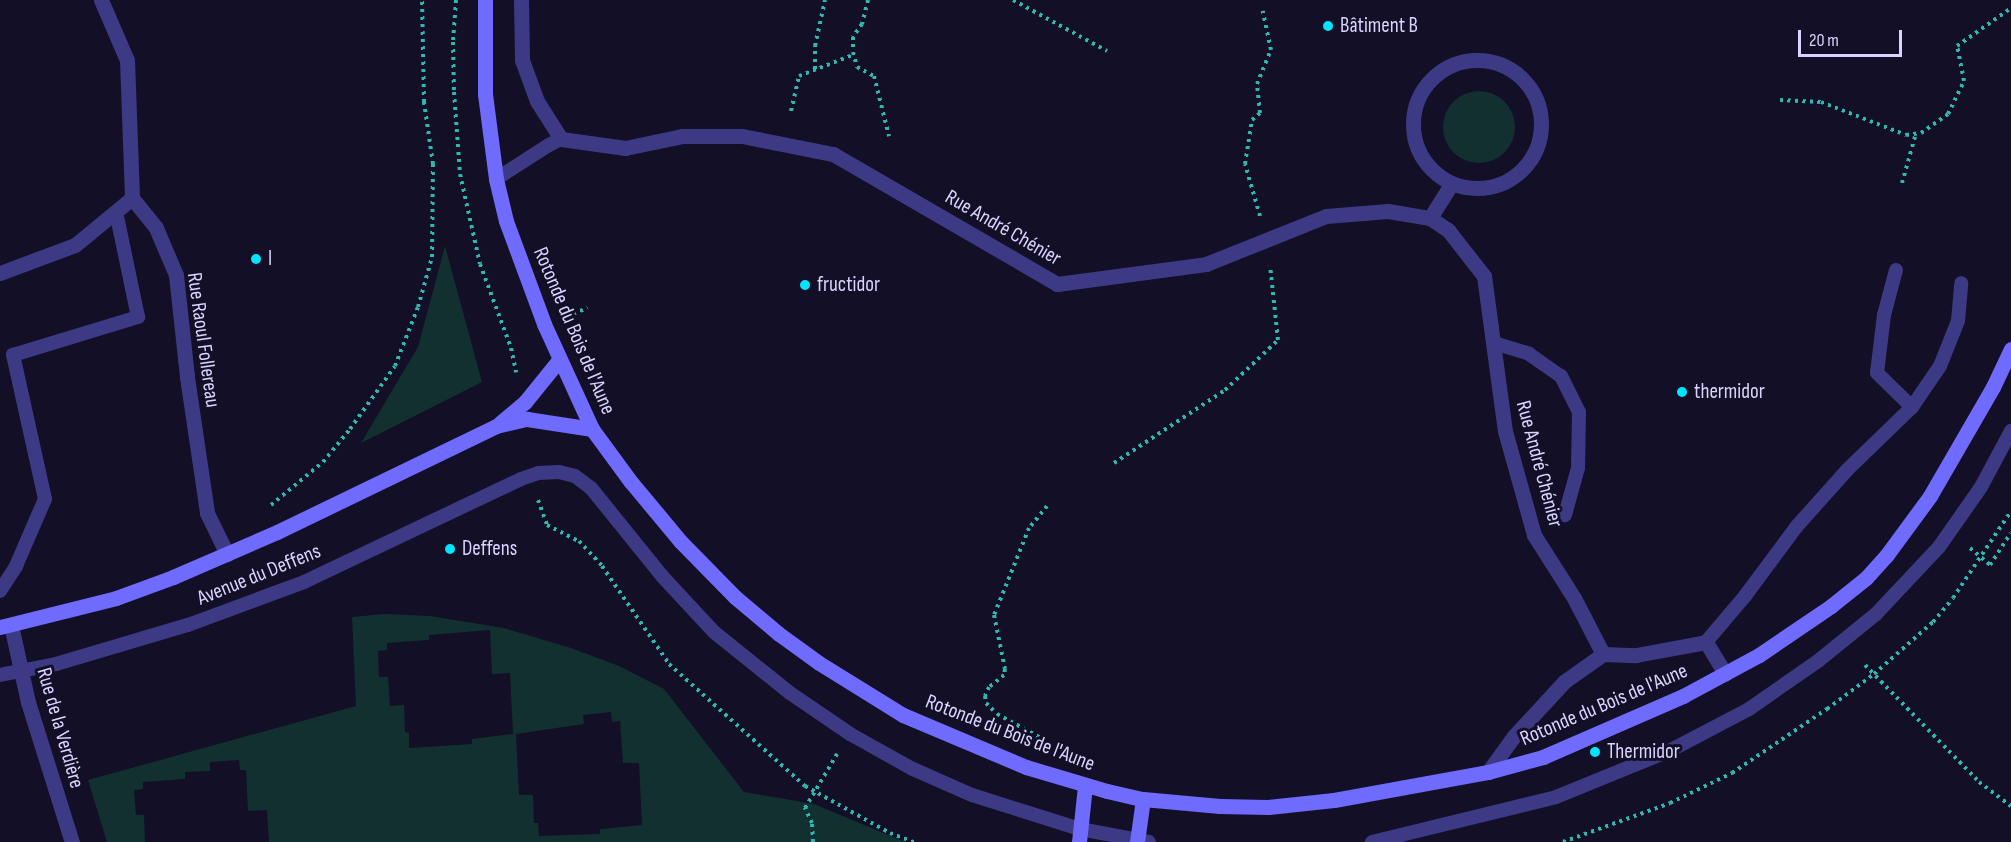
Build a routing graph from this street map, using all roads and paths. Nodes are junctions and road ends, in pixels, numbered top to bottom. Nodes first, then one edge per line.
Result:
1 (101, 0) edge
2 (422, 0) edge
3 (485, 0) edge
4 (521, 0) edge
5 (825, 0) edge
6 (868, 0) edge
7 (1014, 0) edge
8 (2011, 8) edge
9 (1263, 11) dead end
10 (1107, 51) dead end
11 (853, 55) junction
12 (815, 69) junction
13 (1780, 100) dead end
14 (791, 111) dead end
15 (1916, 134) junction
16 (889, 136) dead end
17 (561, 139) junction
18 (496, 179) junction
19 (1902, 183) dead end
20 (1451, 185) junction
21 (132, 198) junction
22 (116, 212) junction
23 (1430, 218) junction
24 (1267, 240) junction
25 (1896, 270) dead end
26 (0, 273) edge
27 (1961, 284) dead end
28 (1494, 343) junction
29 (2011, 349) edge
30 (559, 360) junction
31 (1912, 407) junction
32 (496, 426) junction
33 (592, 429) junction
34 (2011, 431) edge
35 (1114, 463) dead end
36 (537, 498) dead end
37 (1047, 506) dead end
38 (264, 510) dead end
39 (2011, 511) edge
40 (1565, 515) dead end
41 (2011, 533) edge
42 (1971, 548) dead end
43 (226, 554) junction
44 (1981, 557) junction
45 (0, 591) edge
46 (6, 626) edge
47 (1706, 642) junction
48 (1604, 654) junction
49 (1865, 665) dead end
50 (21, 671) junction
51 (1725, 674) junction
52 (1874, 674) junction
53 (0, 675) edge
54 (838, 752) dead end
55 (1488, 772) junction
56 (1042, 773) junction
57 (1085, 786) junction
58 (813, 791) junction
59 (1143, 799) junction
60 (2011, 806) edge
61 (1079, 835) edge
62 (1141, 841) edge
63 (72, 842) edge
64 (813, 842) edge
65 (914, 842) edge
66 (1372, 842) edge
67 (1563, 842) edge

1 - 21 street
2 - 38 path
3 - 18 main road, Rotonde du Bois de l'Aune
4 - 17 street
5 - 12 path
6 - 11 path
7 - 10 path
8 - 15 path
9 - 24 path
11 - 12 path
11 - 16 path
12 - 14 path
13 - 15 path
15 - 19 path
17 - 18 lane
17 - 24 street, Rue André Chénier
18 - 30 main road, Rotonde du Bois de l'Aune
20 - 20 street
20 - 23 street
21 - 22 street
21 - 43 street, Rue Raoul Follereau
22 - 26 street
22 - 45 lane
23 - 24 street, Rue André Chénier
23 - 28 street, Rue André Chénier
24 - 35 path
25 - 31 lane
27 - 31 lane
28 - 40 lane
28 - 48 street, Rue André Chénier
29 - 51 main road, Rotonde du Bois de l'Aune
30 - 32 main road, Avenue du Deffens
30 - 33 main road, Rotonde du Bois de l'Aune
31 - 47 lane
32 - 33 main road, Avenue du Deffens
32 - 43 main road, Avenue du Deffens
33 - 56 main road, Rotonde du Bois de l'Aune
34 - 66 lane
36 - 58 path
37 - 56 path
39 - 44 path
41 - 44 path
42 - 44 path
43 - 46 main road, Avenue du Deffens
44 - 52 path
46 - 50 street, Rue de la Verdière
47 - 48 street
47 - 51 street
48 - 55 street
49 - 52 path
50 - 53 lane, Avenue du Deffens
50 - 61 lane, Avenue du Deffens
50 - 63 street, Rue de la Verdière
51 - 55 main road, Rotonde du Bois de l'Aune
52 - 60 path
52 - 67 path
54 - 58 path
55 - 59 main road, Rotonde du Bois de l'Aune
56 - 57 main road, Rotonde du Bois de l'Aune
57 - 59 main road, Rotonde du Bois de l'Aune
57 - 61 main road
58 - 64 path
58 - 65 path
59 - 62 main road
61 - 62 lane

